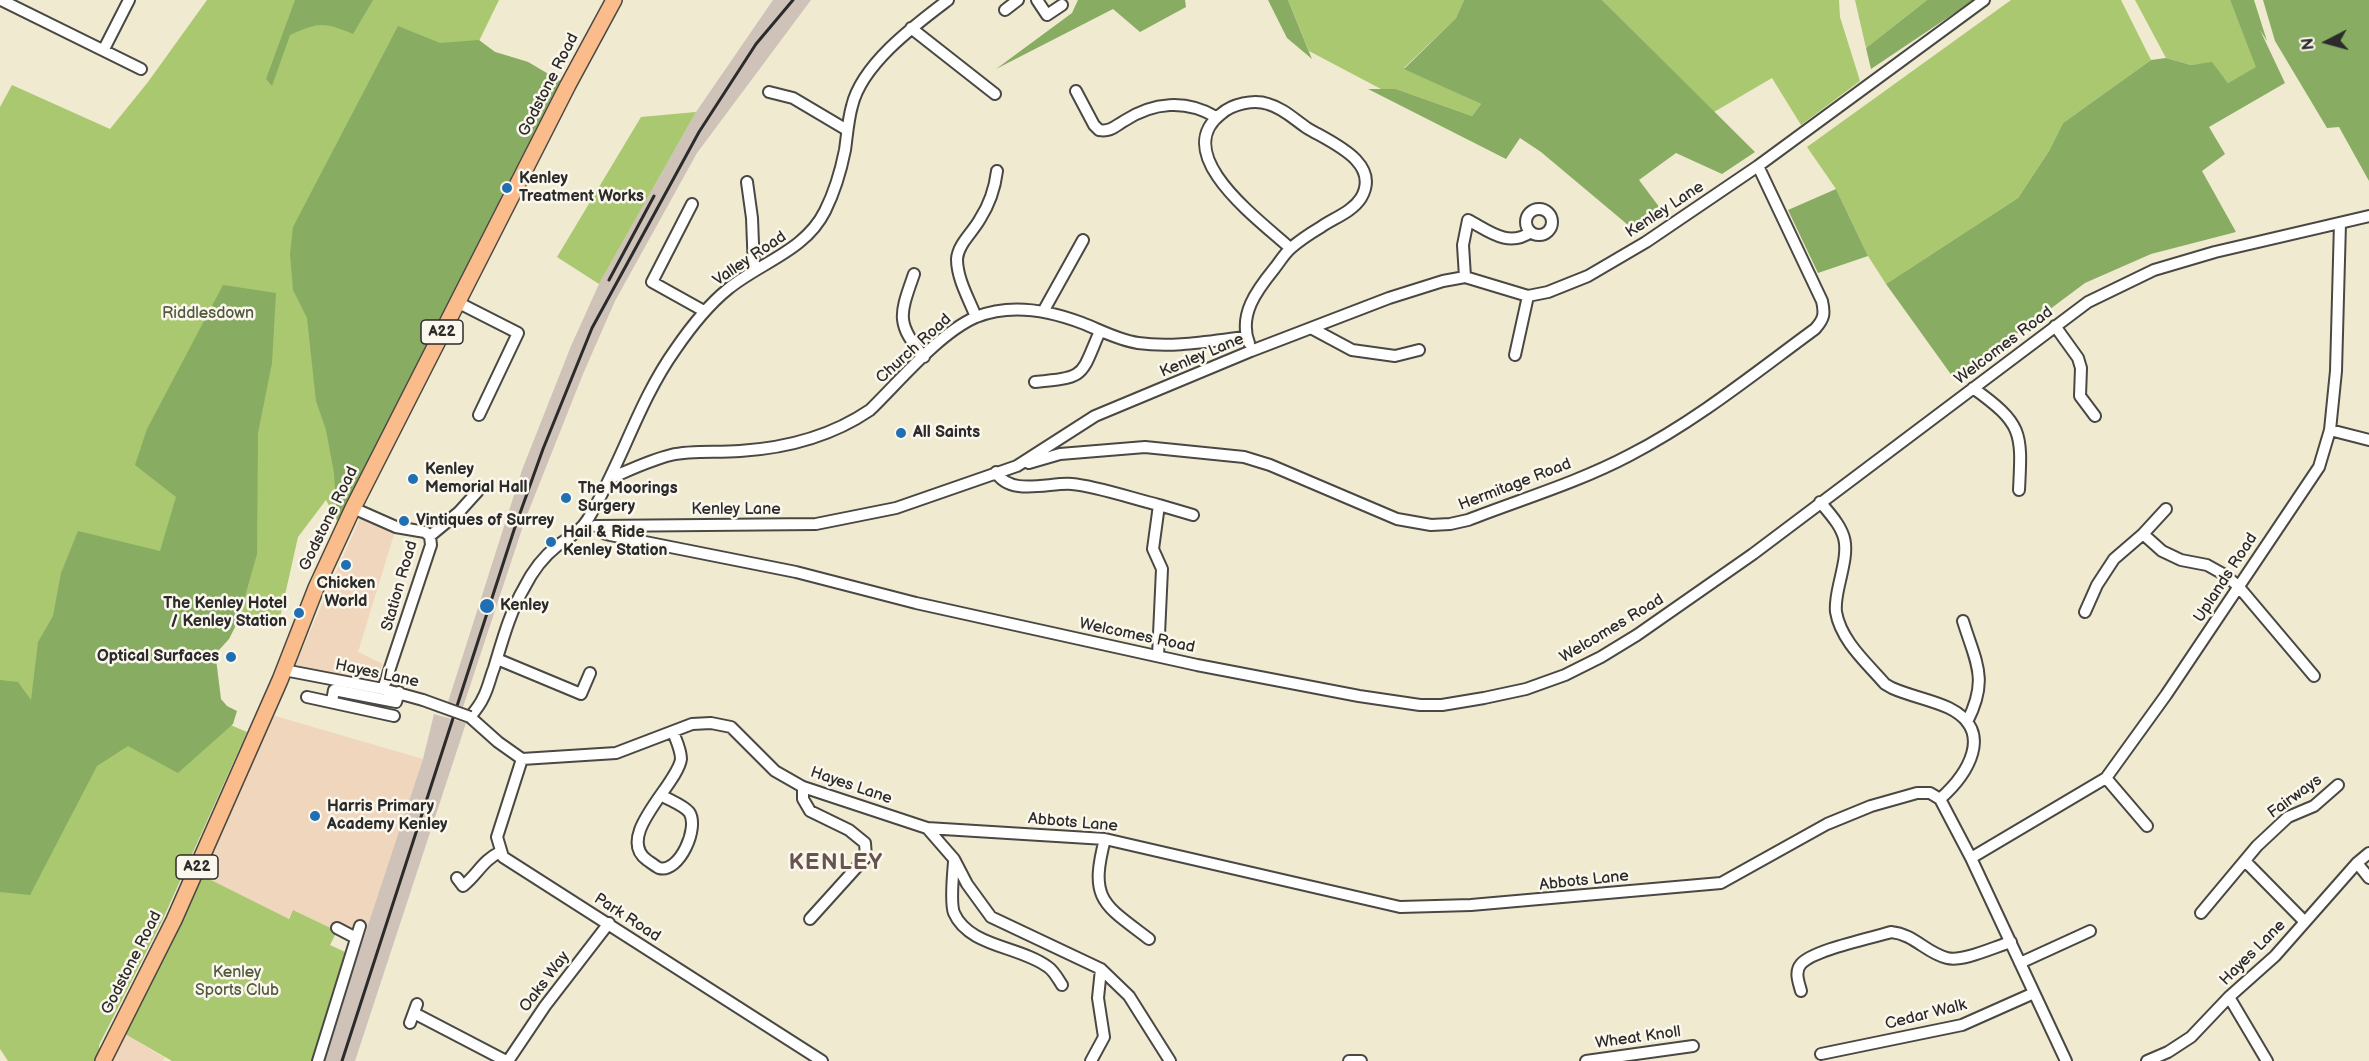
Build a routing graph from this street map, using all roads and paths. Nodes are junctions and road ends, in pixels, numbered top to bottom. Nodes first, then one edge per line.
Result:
1 (1, 0) edge
2 (129, 0) edge
3 (948, 0) edge
4 (1018, 0) edge
5 (1036, 0) edge
6 (1984, 0) edge
7 (612, 1) edge
8 (1062, 5) dead end
9 (1005, 10) dead end
10 (911, 28) junction
11 (104, 49) junction
12 (141, 69) dead end
13 (1076, 91) dead end
14 (769, 92) dead end
15 (995, 94) dead end
16 (1216, 117) junction
17 (848, 130) junction
18 (1758, 166) junction
19 (997, 171) dead end
20 (747, 182) dead end
21 (693, 204) dead end
22 (2369, 216) edge
23 (2340, 224) junction
24 (1531, 232) dead end
25 (1083, 240) dead end
26 (1290, 248) junction
27 (754, 270) junction
28 (914, 274) dead end
29 (1464, 277) junction
30 (1528, 296) junction
31 (457, 302) junction
32 (1044, 310) junction
33 (704, 311) junction
34 (976, 317) junction
35 (2055, 326) junction
36 (1311, 328) junction
37 (1100, 331) junction
38 (1246, 337) junction
39 (1419, 350) dead end
40 (1251, 351) junction
41 (1515, 355) dead end
42 (924, 357) junction
43 (1035, 382) dead end
44 (1973, 388) junction
45 (478, 415) dead end
46 (2095, 416) dead end
47 (2330, 430) junction
48 (2369, 440) edge
49 (1017, 466) junction
50 (996, 472) junction
51 (611, 478) junction
52 (2019, 490) dead end
53 (478, 491) dead end
54 (1820, 502) junction
55 (1159, 506) junction
56 (353, 508) junction
57 (2166, 509) dead end
58 (1193, 515) dead end
59 (586, 522) junction
60 (600, 526) junction
61 (2143, 534) junction
62 (430, 536) junction
63 (2238, 586) junction
64 (2085, 612) dead end
65 (1963, 621) dead end
66 (1158, 656) junction
67 (497, 659) junction
68 (284, 670) junction
69 (590, 673) dead end
70 (2314, 676) dead end
71 (383, 688) junction
72 (399, 692) junction
73 (307, 697) dead end
74 (332, 701) junction
75 (394, 716) dead end
76 (470, 717) junction
77 (1967, 722) junction
78 (673, 732) junction
79 (522, 759) junction
80 (2106, 778) junction
81 (2338, 785) dead end
82 (803, 787) junction
83 (661, 795) junction
84 (1940, 799) junction
85 (2147, 826) dead end
86 (927, 828) junction
87 (1105, 839) junction
88 (500, 852) junction
89 (2369, 854) edge
90 (1971, 858) junction
91 (954, 859) junction
92 (2244, 861) junction
93 (2357, 863) junction
94 (2369, 878) edge
95 (463, 886) dead end
96 (2201, 913) dead end
97 (810, 919) dead end
98 (2305, 922) junction
99 (609, 923) junction
100 (360, 926) dead end
101 (337, 928) dead end
102 (2090, 931) dead end
103 (356, 938) junction
104 (1149, 939) dead end
105 (2011, 942) junction
106 (2020, 963) junction
107 (1101, 969) junction
108 (1062, 985) dead end
109 (1801, 992) dead end
110 (2034, 993) junction
111 (2229, 997) junction
112 (414, 1014) dead end
113 (1694, 1046) dead end
114 (1821, 1054) dead end
115 (103, 1061) edge
116 (318, 1061) edge
117 (507, 1061) edge
118 (822, 1061) edge
119 (1092, 1061) edge
120 (1170, 1061) edge
121 (1349, 1061) edge
122 (1362, 1061) edge
123 (1586, 1061) edge
124 (2066, 1061) edge
125 (2147, 1061) edge
126 (2267, 1061) edge

1 - 11 street
2 - 11 street
3 - 10 street, Valley Road
4 - 9 street
5 - 8 street
6 - 18 street, Kenley Lane
7 - 31 highway, Godstone Road / A22
10 - 15 street
10 - 17 street, Valley Road
11 - 12 street
13 - 16 street
14 - 17 street
16 - 26 street
16 - 26 street
17 - 27 street, Valley Road
18 - 30 street, Kenley Lane
18 - 49 street, Hermitage Road
19 - 34 street
20 - 27 street
21 - 33 street
22 - 23 street, Welcomes Road
23 - 35 street, Welcomes Road
23 - 47 street, Uplands Road
24 - 29 street
25 - 32 street
26 - 38 street
27 - 33 street, Valley Road
28 - 42 street
29 - 30 street, Kenley Lane
29 - 36 street, Kenley Lane
30 - 41 street
31 - 45 street
31 - 56 highway, Godstone Road / A22
32 - 34 street, Church Road
32 - 37 street, Church Road
33 - 51 street, Valley Road
34 - 42 street, Church Road
35 - 44 street, Welcomes Road
35 - 46 street
36 - 39 street
36 - 40 street, Kenley Lane
37 - 38 street, Church Road
37 - 43 street
38 - 40 street
40 - 49 street, Kenley Lane
42 - 51 street, Church Road
44 - 52 street
44 - 54 street, Welcomes Road
47 - 48 street
47 - 63 street, Uplands Road
49 - 50 street, Kenley Lane
50 - 55 street
50 - 60 street, Kenley Lane
51 - 59 street, Valley Road
53 - 62 street
54 - 66 street, Welcomes Road
54 - 77 street
55 - 58 street
55 - 66 street
56 - 62 street, Station Road
56 - 68 highway, Godstone Road / A22
57 - 61 street
59 - 60 street, Kenley Lane
59 - 67 street
60 - 66 street, Welcomes Road
61 - 63 street
61 - 64 street
62 - 71 street, Station Road
63 - 70 street
63 - 80 street, Uplands Road
65 - 77 street
67 - 69 street
67 - 76 street
68 - 71 street, Hayes Lane
68 - 115 highway, Godstone Road / A22
71 - 72 street, Hayes Lane
72 - 74 street
72 - 76 street, Hayes Lane, bridge
73 - 74 street
74 - 75 street
76 - 79 street, Hayes Lane
77 - 84 street
78 - 79 street, Hayes Lane
78 - 82 street, Hayes Lane
78 - 83 street
79 - 88 street
80 - 85 street
80 - 90 street, Uplands Road
81 - 92 street, Fairways
82 - 86 street, Hayes Lane
82 - 97 street
83 - 83 street
84 - 87 street, Abbots Lane
84 - 90 street
86 - 87 street, Abbots Lane
86 - 91 street
87 - 104 street
88 - 95 street
88 - 99 street, Park Road
89 - 93 street, Hayes Lane
90 - 105 street
91 - 107 street
91 - 108 street
92 - 96 street, Fairways
92 - 98 street
93 - 94 street
93 - 98 street, Hayes Lane
98 - 111 street, Hayes Lane
99 - 117 street, Oaks Way
99 - 118 street, Park Road
100 - 103 street
101 - 103 street
102 - 106 street
103 - 116 street
105 - 106 street
105 - 109 street
106 - 110 street
107 - 119 street
107 - 120 street
110 - 114 street, Cedar Walk
110 - 124 street
111 - 125 street, Hayes Lane
111 - 126 street
112 - 117 street
113 - 123 street, Wheat Knoll
121 - 122 street

